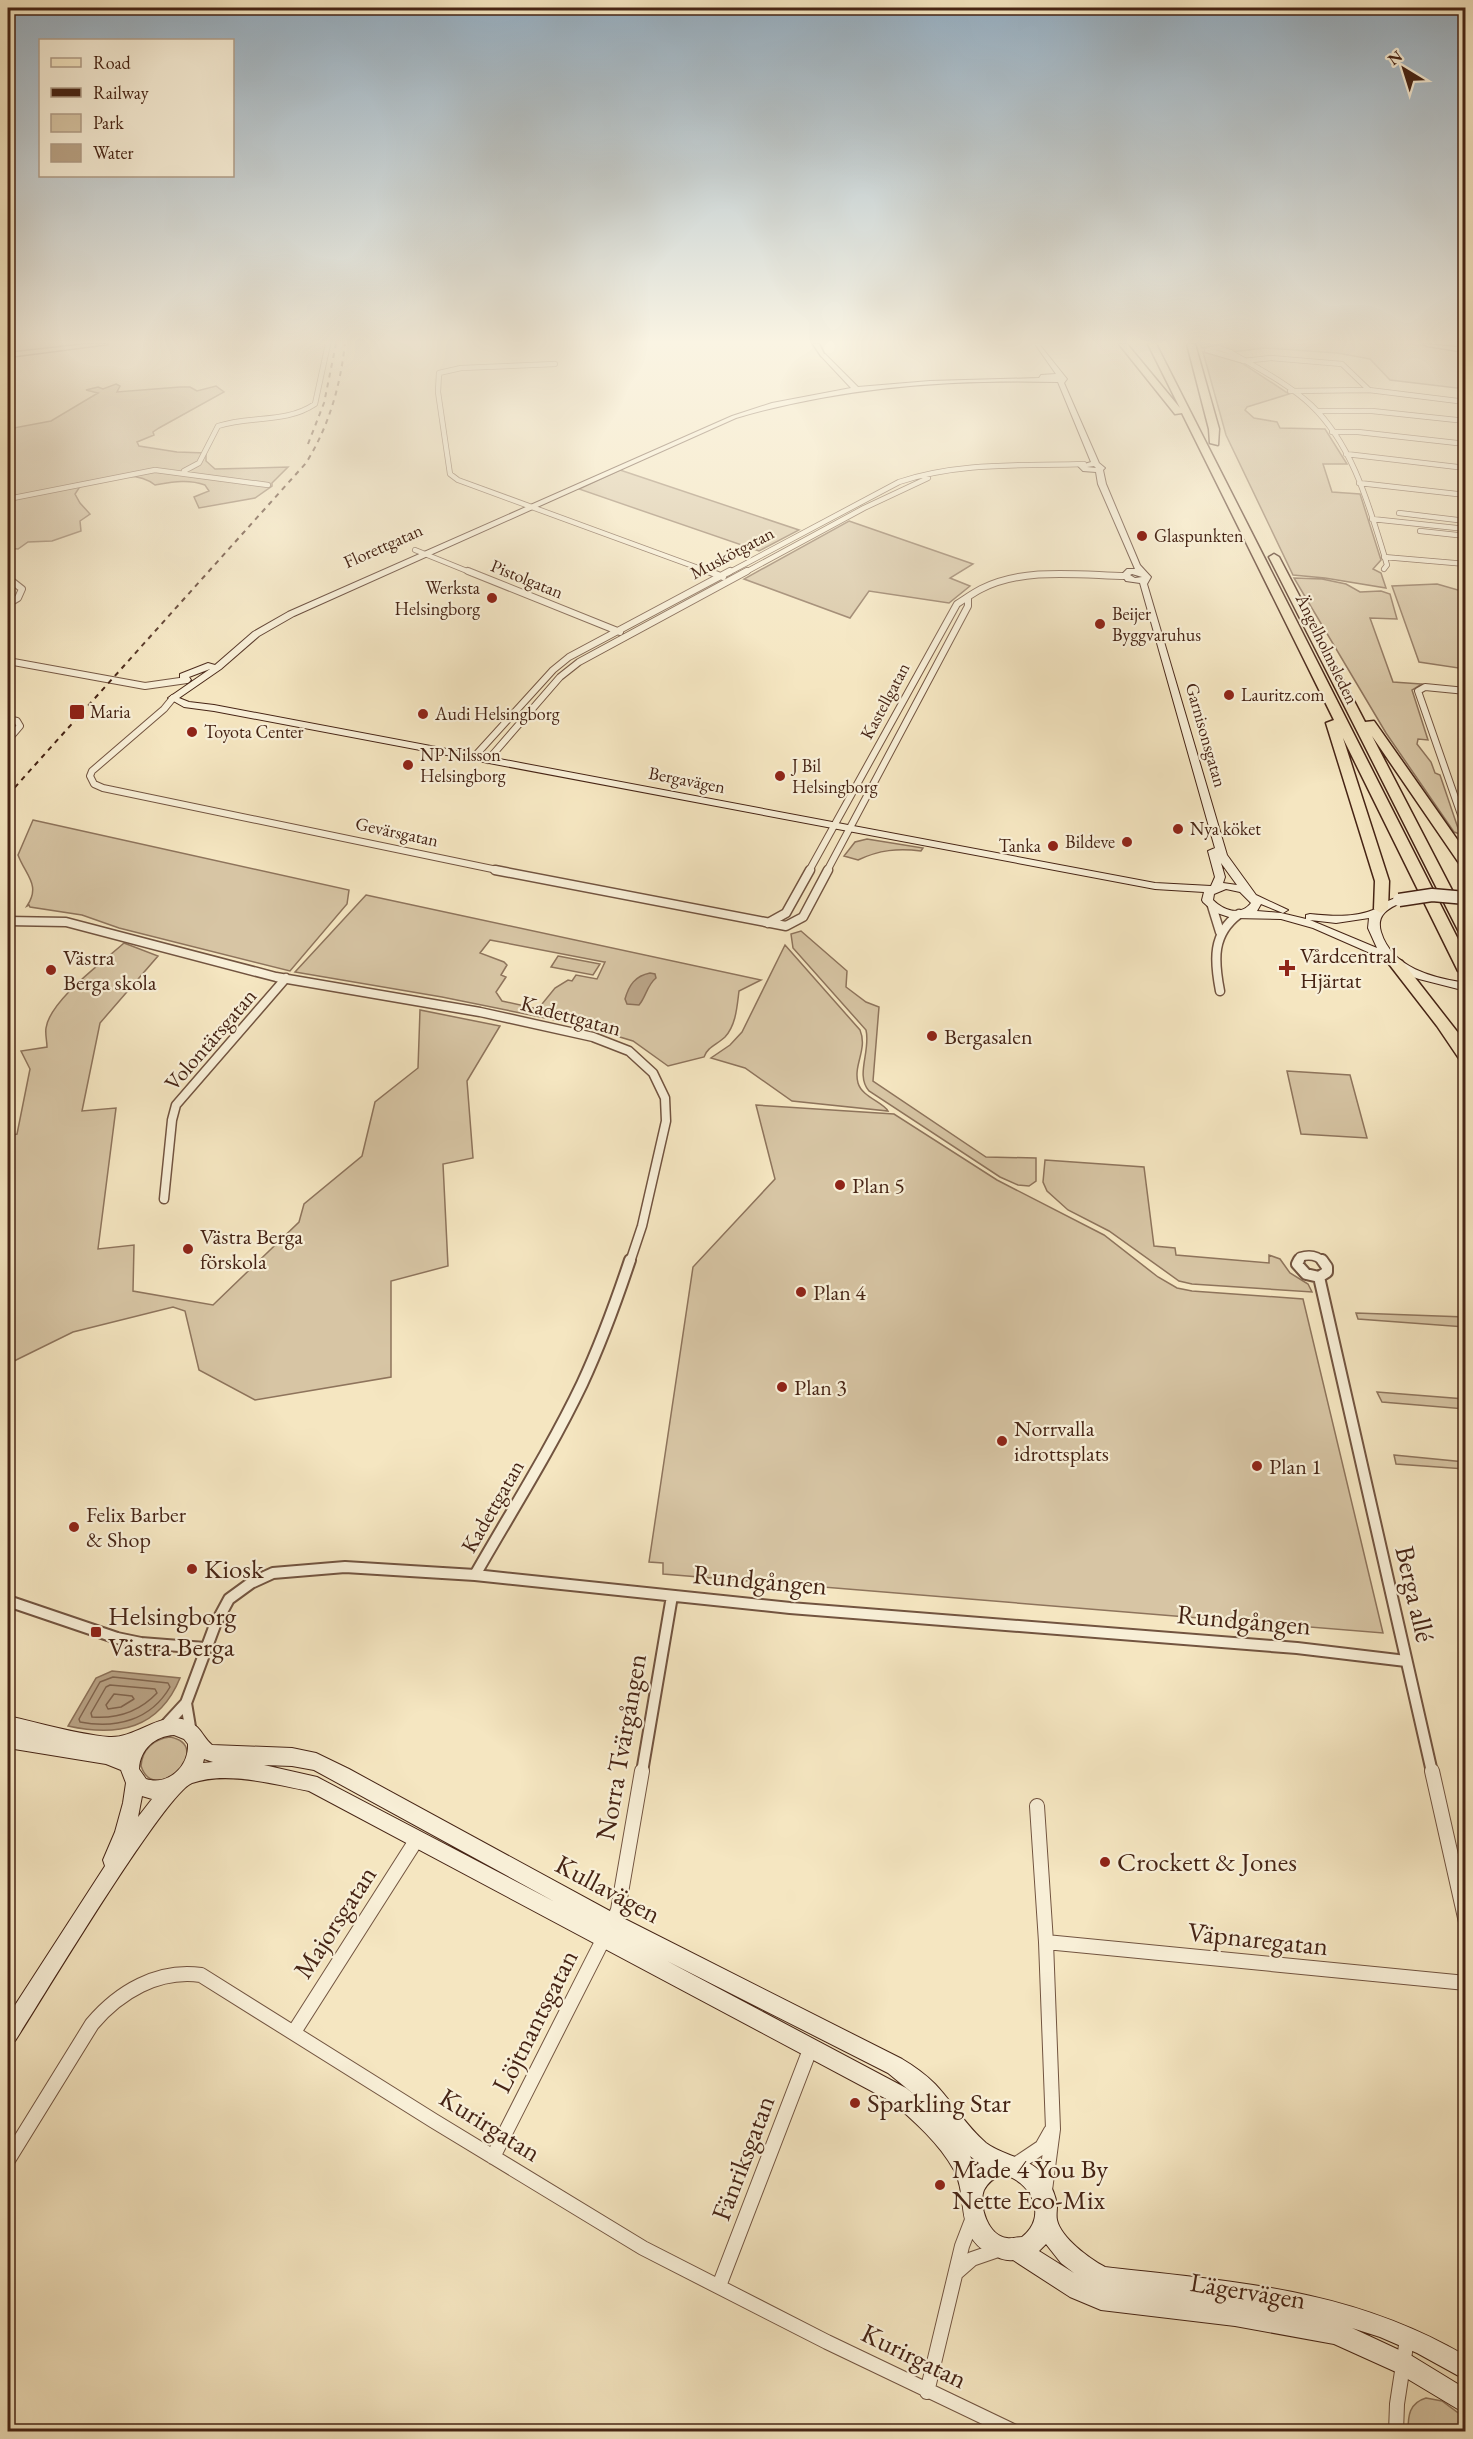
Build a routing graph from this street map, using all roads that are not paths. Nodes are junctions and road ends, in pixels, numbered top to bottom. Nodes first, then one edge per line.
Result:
1 (203, 458) edge
2 (448, 458) edge
3 (626, 458) edge
4 (641, 458) edge
5 (1083, 458) edge
6 (1094, 458) edge
7 (1206, 458) edge
8 (1210, 458) edge
9 (1348, 458) edge
10 (1379, 458) edge
11 (1086, 467) junction
12 (1098, 467) junction
13 (1466, 468) edge
14 (182, 472) junction
15 (1218, 474) junction
16 (1359, 483) junction
17 (268, 485) dead end
18 (1466, 495) edge
19 (8, 499) edge
20 (520, 504) junction
21 (530, 507) junction
22 (1399, 513) dead end
23 (1424, 516) junction
24 (1372, 519) junction
25 (1466, 521) edge
26 (1424, 523) junction
27 (1466, 529) edge
28 (1420, 531) dead end
29 (1466, 536) edge
30 (1266, 542) dead end
31 (415, 550) junction
32 (424, 554) junction
33 (1384, 557) junction
34 (1466, 564) edge
35 (1384, 569) dead end
36 (720, 576) junction
37 (1128, 576) junction
38 (1145, 576) junction
39 (8, 578) edge
40 (731, 580) junction
41 (968, 597) junction
42 (8, 604) edge
43 (617, 631) junction
44 (256, 634) junction
45 (628, 635) junction
46 (1322, 652) junction
47 (8, 662) edge
48 (204, 672) junction
49 (1318, 675) junction
50 (185, 678) junction
51 (184, 690) junction
52 (1466, 691) edge
53 (173, 698) junction
54 (8, 718) edge
55 (8, 740) edge
56 (474, 758) junction
57 (488, 760) junction
58 (835, 825) junction
59 (851, 828) junction
60 (1466, 829) edge
61 (1466, 863) edge
62 (1155, 886) junction
63 (1214, 889) junction
64 (1252, 896) junction
65 (1466, 898) edge
66 (1211, 905) junction
67 (1379, 911) junction
68 (1241, 914) junction
69 (8, 921) edge
70 (766, 923) junction
71 (1220, 932) junction
72 (1466, 932) edge
73 (1394, 962) junction
74 (1466, 971) edge
75 (286, 978) junction
76 (1466, 987) edge
77 (1220, 990) dead end
78 (1466, 1056) edge
79 (165, 1199) dead end
80 (1318, 1277) dead end
81 (475, 1575) junction
82 (672, 1596) junction
83 (8, 1601) edge
84 (205, 1648) junction
85 (1406, 1661) junction
86 (186, 1703) junction
87 (8, 1725) edge
88 (163, 1728) junction
89 (144, 1738) junction
90 (194, 1738) junction
91 (8, 1740) edge
92 (133, 1774) junction
93 (181, 1780) junction
94 (1037, 1806) dead end
95 (417, 1839) junction
96 (79, 1922) junction
97 (1466, 1922) edge
98 (608, 1931) junction
99 (1046, 1942) junction
100 (1466, 1983) edge
101 (294, 2032) junction
102 (8, 2034) edge
103 (811, 2047) junction
104 (1053, 2129) junction
105 (963, 2147) junction
106 (493, 2157) junction
107 (8, 2160) edge
108 (1008, 2164) junction
109 (973, 2189) junction
110 (1044, 2199) junction
111 (973, 2216) junction
112 (1045, 2221) junction
113 (1011, 2249) junction
114 (956, 2273) junction
115 (719, 2286) junction
116 (1408, 2337) junction
117 (1404, 2364) junction
118 (1466, 2369) edge
119 (927, 2392) junction
120 (1466, 2403) edge
121 (1015, 2432) edge
122 (1396, 2432) edge

1 - 14 street
2 - 20 street
3 - 20 street, Florettgatan
4 - 21 street, Florettgatan
5 - 11 street, Garnisonsgatan
6 - 12 street, Garnisonsgatan
7 - 15 highway
8 - 15 highway, Ängelholmsleden
9 - 16 street
10 - 13 street
11 - 12 street
11 - 36 street, Muskötgatan
11 - 37 street, Garnisonsgatan
11 - 40 street, Muskötgatan
12 - 38 street, Garnisonsgatan
14 - 17 street
14 - 19 street
15 - 49 highway, Ängelholmsleden
16 - 18 street
16 - 24 street
20 - 21 street
20 - 31 street, Florettgatan
21 - 32 street, Florettgatan
21 - 36 street
22 - 23 street
23 - 25 street
23 - 26 street
24 - 26 street
24 - 33 street
26 - 27 street
28 - 29 street
30 - 46 highway, Ängelholmsleden
31 - 32 street, Pistolgatan
31 - 44 street, Florettgatan
32 - 43 street, Pistolgatan
32 - 44 street, Florettgatan
33 - 34 street
33 - 35 street
36 - 40 street
36 - 43 street, Muskötgatan
37 - 38 street
37 - 41 street, Kastellgatan
37 - 63 street, Garnisonsgatan
38 - 64 street, Garnisonsgatan
39 - 42 street
40 - 45 street, Muskötgatan
41 - 58 street, Kastellgatan
41 - 59 street, Kastellgatan
43 - 45 street, Pistolgatan
43 - 56 street, Muskötgatan
44 - 48 street, Florettgatan
45 - 57 street, Muskötgatan
46 - 61 highway
46 - 72 highway, Ängelholmsleden
47 - 50 street
48 - 50 street
48 - 51 street, Florettgatan
49 - 67 highway
49 - 74 highway, Ängelholmsleden
50 - 51 street
51 - 53 street, Gevärsgatan
52 - 60 street
53 - 56 street, Bergavägen
53 - 70 street, Gevärsgatan
54 - 55 street
56 - 57 street, Bergavägen
57 - 58 street, Bergavägen
58 - 59 street, Bergavägen
58 - 70 street
59 - 62 street, Bergavägen
59 - 70 street, Gevärsgatan
62 - 63 street, Bergavägen
62 - 66 street, Bergavägen
63 - 64 street, Bergavägen
63 - 66 street, Garnisonsgatan
64 - 67 street
64 - 68 street
65 - 67 street, bridge
66 - 68 street, Bergavägen
66 - 71 street
67 - 73 street
68 - 71 street
68 - 73 street
69 - 75 street, Kadettgatan
71 - 77 street
73 - 76 street
73 - 78 highway
75 - 79 street, Volontärsgatan
75 - 81 street, Kadettgatan
80 - 85 street, Berga allé
81 - 82 street, Rundgången
81 - 84 street, Rundgången
82 - 85 street, Rundgången
82 - 98 street, Norra Tvärgången
83 - 84 street
84 - 86 street, Rundgången
85 - 97 street, Berga allé
86 - 88 street, Rundgången
86 - 90 street, Rundgången
87 - 89 street
88 - 89 street
88 - 90 street
89 - 92 street
90 - 93 street
90 - 98 street, Kullavägen
91 - 92 street
92 - 93 street
92 - 96 street
93 - 95 street, Kullavägen
93 - 96 street
94 - 99 street
95 - 98 street, Kullavägen
95 - 101 street, Majorsgatan
96 - 102 street
98 - 103 street, Kullavägen
98 - 105 street, Kullavägen
98 - 106 street, Löjtnantsgatan
99 - 100 street, Väpnaregatan
99 - 104 street
101 - 106 street, Kurirgatan
101 - 107 street, Kurirgatan
103 - 105 street, Kullavägen
103 - 115 street, Fänriksgatan
104 - 108 street
104 - 110 street
105 - 108 street
105 - 109 street
106 - 115 street, Kurirgatan
108 - 109 street
108 - 110 street
109 - 111 street
110 - 112 street
111 - 113 street
111 - 114 street
112 - 113 street
112 - 116 street, Lägervägen
113 - 114 street
113 - 117 street, Lägervägen
114 - 119 street
115 - 119 street, Kurirgatan
116 - 117 street
116 - 118 street, Lägervägen
117 - 120 street, Lägervägen
117 - 122 street
119 - 121 street, Kurirgatan

